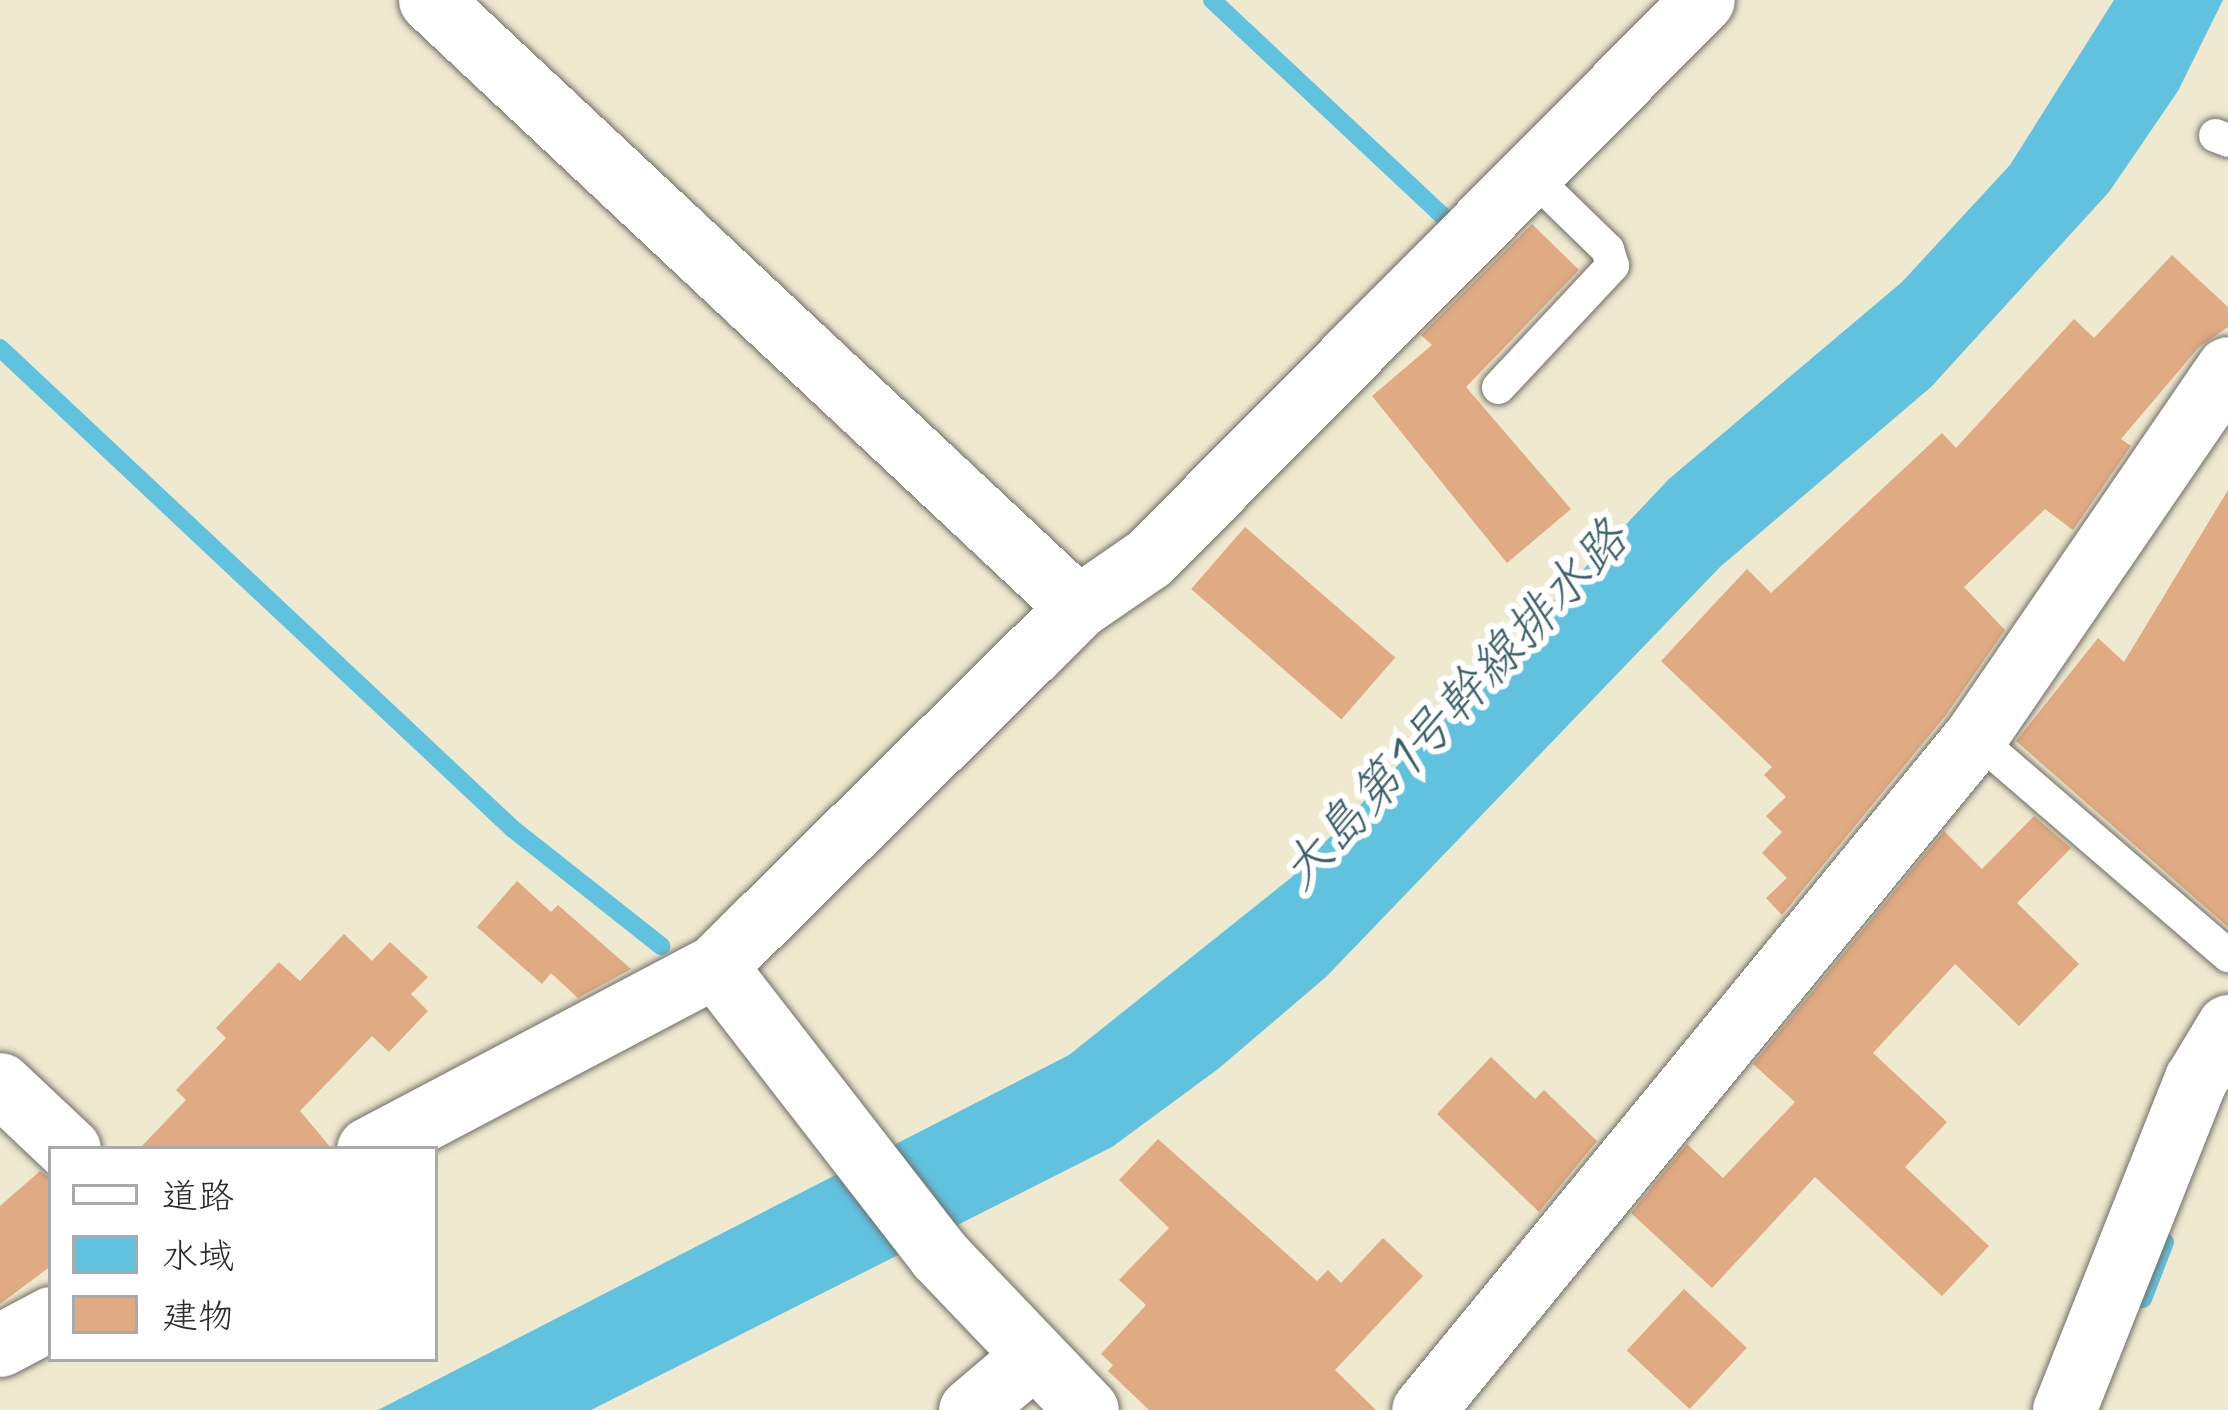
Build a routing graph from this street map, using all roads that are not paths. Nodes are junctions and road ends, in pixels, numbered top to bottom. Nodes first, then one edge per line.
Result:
1 (430, 0) edge
2 (1702, 0) edge
3 (1530, 174) junction
4 (2228, 368) edge
5 (1498, 387) dead end
6 (1078, 607) junction
7 (1976, 737) junction
8 (2228, 955) edge
9 (715, 966) junction
10 (2226, 1033) edge
11 (0, 1084) edge
12 (66, 1146) edge
13 (374, 1146) edge
14 (48, 1320) edge
15 (0, 1346) edge
16 (1030, 1358) junction
17 (970, 1410) edge
18 (1087, 1410) edge
19 (1423, 1410) edge
20 (2064, 1410) edge

1 - 6 street
2 - 3 street
3 - 5 lane
3 - 6 street
4 - 7 street
6 - 9 street
7 - 8 lane
7 - 19 street
9 - 13 street
9 - 16 street
10 - 20 street
11 - 12 street
14 - 15 street
16 - 17 street
16 - 18 street

